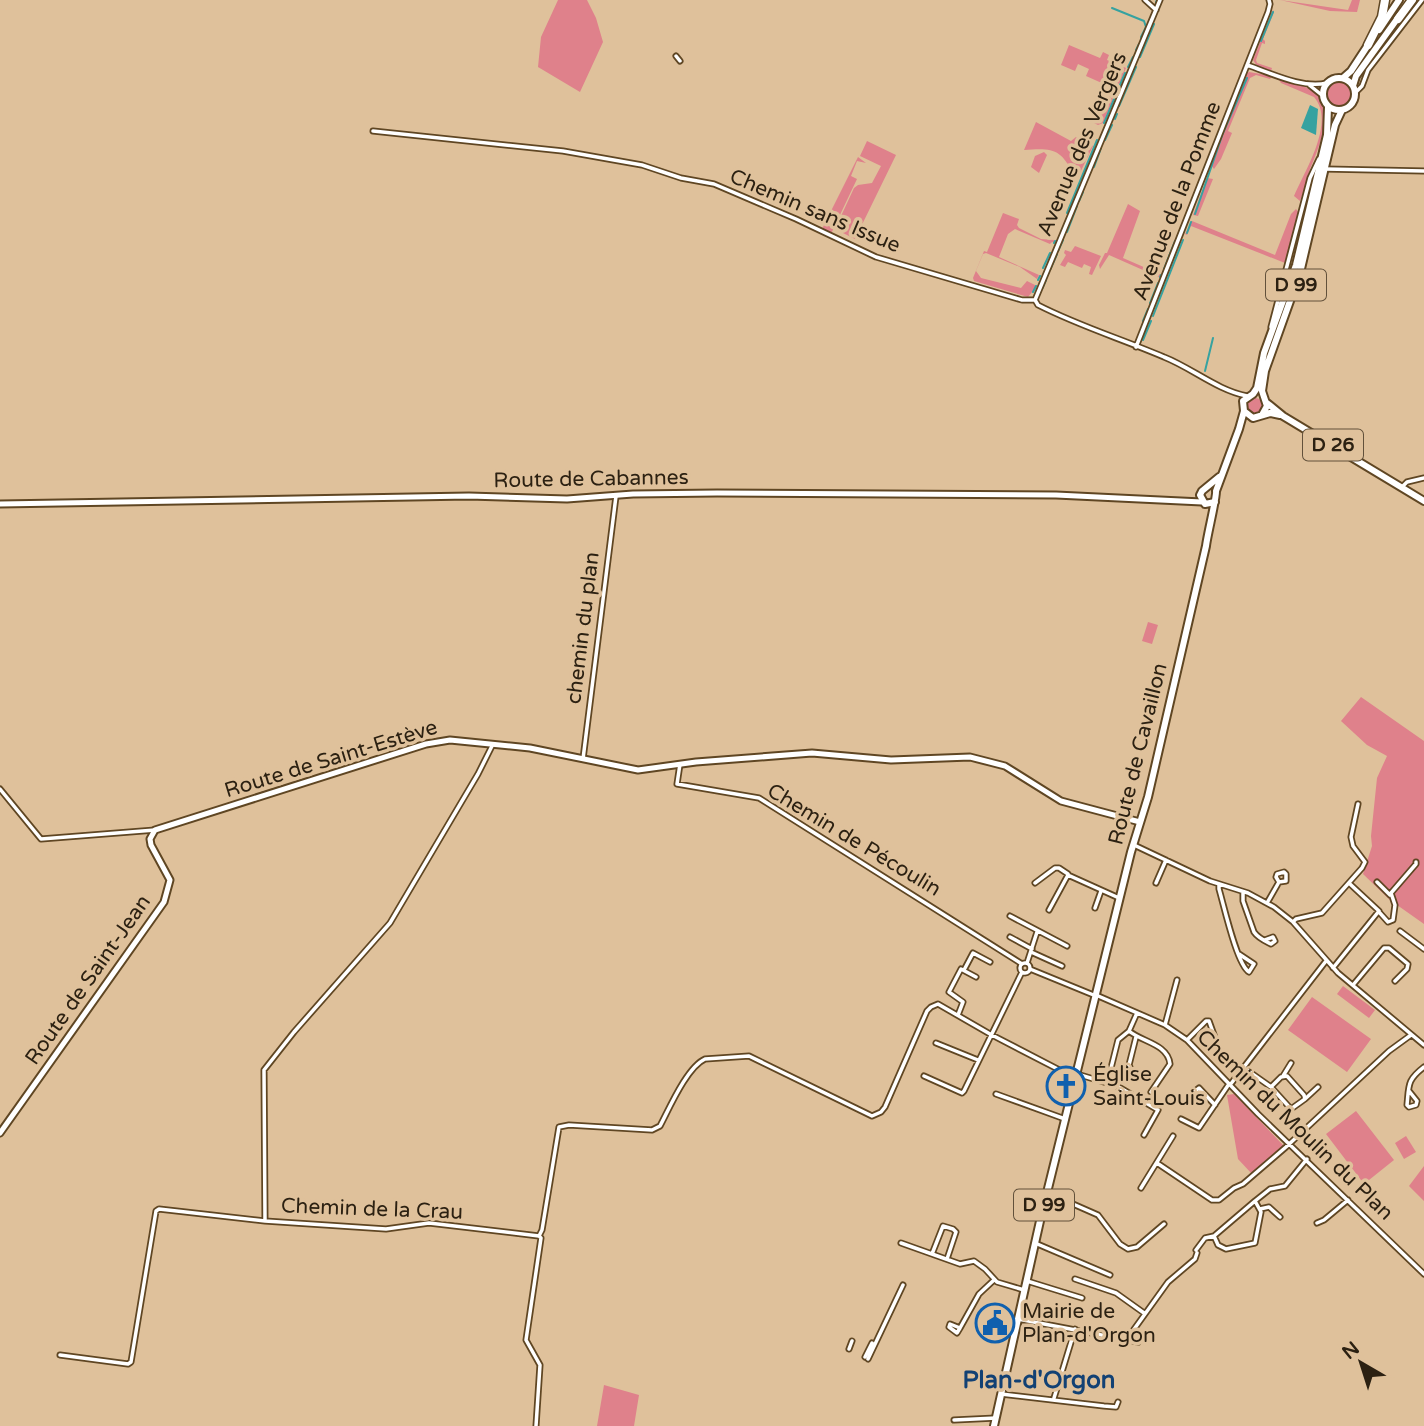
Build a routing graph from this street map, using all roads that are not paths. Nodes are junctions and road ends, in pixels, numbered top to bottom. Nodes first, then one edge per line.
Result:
1 (1145, 0) edge
2 (1160, 0) edge
3 (1269, 0) edge
4 (1385, 0) edge
5 (1399, 0) edge
6 (1411, 0) edge
7 (1422, 0) edge
8 (1156, 9) junction
9 (1398, 19) joint
10 (1368, 46) junction
11 (676, 56) dead end
12 (680, 61) dead end
13 (1247, 65) junction
14 (1343, 78) junction
15 (1306, 83) junction
16 (1327, 83) junction
17 (1354, 89) junction
18 (1323, 96) junction
19 (1328, 107) junction
20 (1342, 110) junction
21 (373, 131) dead end
22 (1325, 169) junction
23 (1424, 171) edge
24 (1035, 300) junction
25 (1136, 347) junction
26 (1232, 392) junction
27 (1250, 395) junction
28 (1265, 400) junction
29 (1243, 408) junction
30 (1262, 415) junction
31 (1283, 416) junction
32 (1250, 417) junction
33 (1239, 429) junction
34 (1222, 473) junction
35 (1424, 478) edge
36 (1208, 487) junction
37 (1402, 487) junction
38 (1216, 491) junction
39 (1200, 493) junction
40 (616, 498) junction
41 (1424, 500) edge
42 (1182, 502) junction
43 (1215, 502) junction
44 (1204, 503) junction
45 (0, 504) edge
46 (1209, 519) junction
47 (493, 744) junction
48 (583, 759) junction
49 (680, 764) junction
50 (0, 789) edge
51 (1358, 804) dead end
52 (1140, 822) junction
53 (155, 830) junction
54 (1132, 844) junction
55 (1166, 860) junction
56 (1416, 862) dead end
57 (1068, 875) junction
58 (1279, 882) dead end
59 (1377, 882) dead end
60 (1035, 883) dead end
61 (1156, 883) dead end
62 (1350, 884) junction
63 (1220, 885) junction
64 (1101, 891) junction
65 (1243, 892) junction
66 (1391, 897) junction
67 (1119, 898) junction
68 (1267, 903) junction
69 (1095, 908) dead end
70 (1049, 910) dead end
71 (1379, 911) junction
72 (1010, 916) dead end
73 (1293, 922) junction
74 (1400, 931) dead end
75 (1038, 932) junction
76 (1010, 937) dead end
77 (1265, 940) dead end
78 (1068, 946) dead end
79 (1424, 949) edge
80 (1032, 951) junction
81 (1239, 954) junction
82 (1326, 961) junction
83 (990, 962) dead end
84 (1022, 964) junction
85 (1029, 966) junction
86 (1062, 966) dead end
87 (1333, 968) junction
88 (964, 970) junction
89 (1022, 972) junction
90 (976, 977) dead end
91 (1177, 980) dead end
92 (1395, 981) dead end
93 (1353, 985) junction
94 (1096, 995) junction
95 (1137, 1013) junction
96 (958, 1015) junction
97 (1166, 1025) junction
98 (1129, 1031) junction
99 (990, 1034) junction
100 (1411, 1035) junction
101 (1136, 1037) junction
102 (1187, 1040) junction
103 (936, 1044) dead end
104 (1424, 1045) edge
105 (1218, 1046) dead end
106 (978, 1060) junction
107 (1291, 1063) dead end
108 (1424, 1067) edge
109 (1244, 1068) junction
110 (1133, 1074) dead end
111 (924, 1076) dead end
112 (1077, 1076) junction
113 (1109, 1076) dead end
114 (1283, 1076) junction
115 (1229, 1084) junction
116 (1271, 1087) junction
117 (1318, 1087) dead end
118 (1409, 1091) dead end
119 (1151, 1092) dead end
120 (1194, 1092) dead end
121 (996, 1094) dead end
122 (1305, 1099) junction
123 (1215, 1105) junction
124 (1065, 1119) junction
125 (1181, 1119) dead end
126 (0, 1133) edge
127 (1144, 1135) dead end
128 (1173, 1136) dead end
129 (1290, 1143) junction
130 (1307, 1159) junction
131 (1157, 1163) junction
132 (1141, 1188) dead end
133 (1047, 1193) junction
134 (1348, 1199) junction
135 (1255, 1201) junction
136 (1260, 1209) junction
137 (1280, 1217) dead end
138 (265, 1221) junction
139 (1317, 1223) dead end
140 (1164, 1224) dead end
141 (539, 1236) junction
142 (1214, 1236) junction
143 (1035, 1242) junction
144 (901, 1243) dead end
145 (932, 1254) junction
146 (947, 1259) junction
147 (1424, 1274) edge
148 (1110, 1275) dead end
149 (1075, 1279) dead end
150 (994, 1280) junction
151 (1026, 1280) junction
152 (902, 1285) dead end
153 (1024, 1290) junction
154 (1082, 1298) dead end
155 (1144, 1313) junction
156 (1018, 1319) junction
157 (881, 1325) dead end
158 (960, 1328) dead end
159 (1075, 1329) junction
160 (1127, 1339) junction
161 (852, 1341) dead end
162 (1138, 1342) dead end
163 (849, 1349) dead end
164 (60, 1355) dead end
165 (1001, 1394) junction
166 (1054, 1398) dead end
167 (1118, 1402) dead end
168 (954, 1420) dead end
169 (995, 1422) edge
170 (536, 1426) edge

1 - 8 street
2 - 8 street, Avenue des Vergers
3 - 13 street, Avenue de la Pomme
4 - 10 highway
5 - 10 main road
6 - 9 highway
7 - 17 street
8 - 24 street, Avenue des Vergers
9 - 17 main road
10 - 14 main road
11 - 12 street
13 - 15 street
13 - 25 street, Avenue de la Pomme
14 - 16 main road
14 - 17 main road
15 - 16 street
15 - 18 street
16 - 18 main road
17 - 20 main road
18 - 19 main road
19 - 20 main road
19 - 27 main road, D 99
20 - 22 main road, D 99
21 - 24 street, Chemin sans Issue
22 - 23 street
22 - 28 main road, D 99
24 - 25 street
25 - 26 street
26 - 27 street
26 - 29 street
27 - 28 main road
27 - 29 main road
28 - 30 main road
28 - 31 main road, D 26
29 - 32 main road
29 - 33 main road
30 - 31 main road, D 26
30 - 32 main road
31 - 37 main road, D 26
32 - 33 main road
33 - 34 main road
34 - 36 main road
34 - 38 main road
35 - 37 street
36 - 38 main road
36 - 39 main road
37 - 41 main road, D 26
38 - 43 main road
39 - 42 street, Route de Cabannes
39 - 44 main road
40 - 42 street, Route de Cabannes
40 - 45 street, Route de Cabannes
40 - 48 street, chemin du plan
42 - 44 street, Route de Cabannes
43 - 44 main road
43 - 46 main road, Route de Cavaillon / D 99
44 - 46 main road, Route de Cavaillon / D 99
46 - 52 main road, Route de Cavaillon / D 99
47 - 48 street, Route de Saint-Estève
47 - 53 street, Route de Saint-Estève
47 - 138 street, Chemin de la Crau
48 - 49 street, Route de Saint-Estève
49 - 52 street, Route de Saint-Estève
49 - 84 street, Chemin de Pécoulin
50 - 53 street
51 - 62 street
52 - 54 main road, Route de Cavaillon / D 99
53 - 126 street, Route de Saint-Jean
54 - 55 street
54 - 67 main road, Route de Cavaillon / D 99
55 - 61 street
55 - 63 street
56 - 66 street
57 - 60 street
57 - 64 street
57 - 70 street
58 - 68 street
59 - 66 street
62 - 71 street
62 - 73 street
63 - 65 street
63 - 81 street
64 - 67 street
64 - 69 street
65 - 68 street
65 - 77 street
66 - 71 street
67 - 94 main road, Route de Cavaillon / D 99
68 - 73 street
71 - 87 street
72 - 75 street
73 - 82 street
74 - 79 street
75 - 78 street
75 - 80 street
76 - 80 street
80 - 85 street
80 - 86 street
81 - 81 street
82 - 87 street
82 - 109 street
83 - 88 street
84 - 85 street
84 - 89 street
85 - 89 street
85 - 94 street
87 - 93 street
88 - 90 street
88 - 96 street
89 - 99 street
91 - 97 street
92 - 93 street
93 - 100 street
94 - 95 street, Chemin du Moulin du Plan
94 - 112 main road, Route de Cavaillon / D 99
95 - 97 street, Chemin du Moulin du Plan
95 - 98 street
96 - 99 street
96 - 141 street
97 - 102 street, Chemin du Moulin du Plan
98 - 101 street
98 - 113 street
99 - 106 street
99 - 112 street
100 - 104 street
100 - 129 street
101 - 110 street
101 - 119 street
102 - 105 street
102 - 115 street, Chemin du Moulin du Plan
103 - 106 street
106 - 111 street
107 - 114 street
108 - 118 street
109 - 115 street
109 - 116 street
112 - 124 main road, Route de Cavaillon / D 99
112 - 127 street
114 - 116 street
114 - 122 street
115 - 123 street
115 - 129 street, Chemin du Moulin du Plan
116 - 122 street
117 - 122 street
120 - 123 street
121 - 124 street
123 - 125 street
124 - 133 main road, Route de Cavaillon / D 99
128 - 131 street
129 - 130 street, Chemin du Moulin du Plan
129 - 131 street
130 - 134 street, Chemin du Moulin du Plan
130 - 135 street
131 - 132 street
133 - 140 street
133 - 143 main road, Route de Cavaillon / D 99
134 - 139 street
134 - 147 street, Chemin du Moulin du Plan
135 - 136 street
135 - 142 street
136 - 137 street
136 - 142 street
138 - 141 street, Chemin de la Crau
138 - 164 street
141 - 170 street
142 - 155 street
143 - 148 street
143 - 151 main road, Route de Cavaillon / D 99
144 - 145 street
145 - 146 street
145 - 146 street
146 - 150 street
149 - 155 street
150 - 153 street
150 - 158 street
151 - 153 main road, Route de Cavaillon / D 99
151 - 154 street
152 - 157 street
153 - 156 main road, Route de Cavaillon / D 99
155 - 160 street
156 - 159 street
156 - 165 main road, Route de Cavaillon / D 99
159 - 160 street
159 - 166 street
160 - 162 street
161 - 163 street
165 - 167 street
165 - 169 main road, Route de Cavaillon / D 99
168 - 169 street

